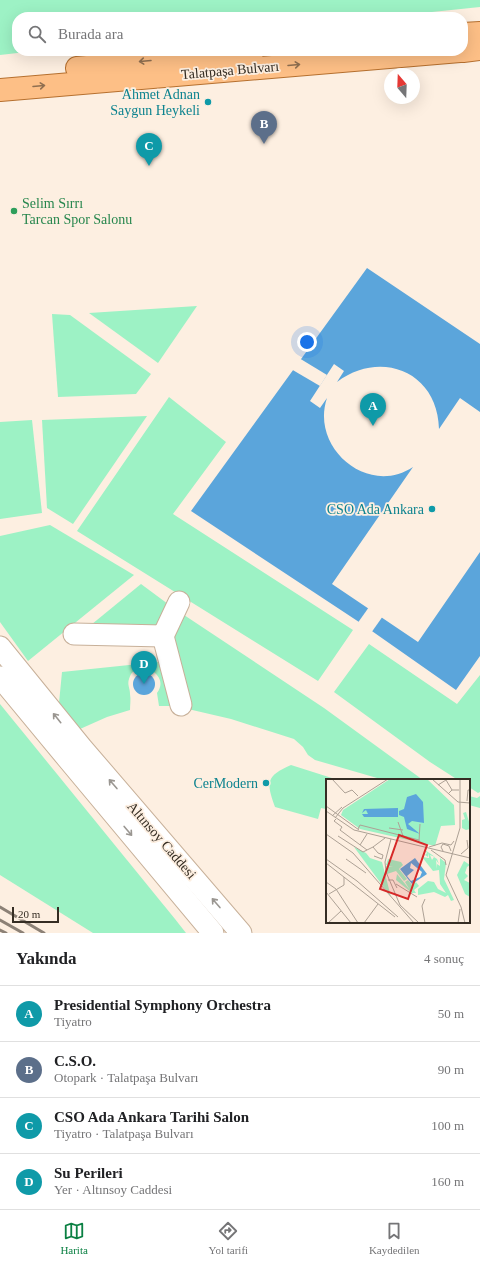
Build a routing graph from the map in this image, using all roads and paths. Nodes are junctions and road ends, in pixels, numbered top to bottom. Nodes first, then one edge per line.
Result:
1 (480, 33) edge
2 (468, 34) edge
3 (480, 49) edge
4 (468, 50) edge
5 (200, 56) edge
6 (403, 56) edge
7 (0, 75) edge
8 (0, 90) edge
9 (179, 602) dead end
10 (74, 634) dead end
11 (163, 636) junction
12 (0, 647) edge
13 (0, 677) edge
14 (181, 705) dead end
15 (74, 753) junction
16 (213, 933) edge
17 (241, 933) edge

1 - 2 main road
3 - 4 main road, Talatpaşa Bulvarı
5 -> 7 main road, Talatpaşa Bulvarı
8 -> 6 main road, Talatpaşa Bulvarı
9 - 11 street
10 - 11 street
11 - 14 street
15 -> 12 street, Altınsoy Caddesi
13 - 15 street, Altınsoy Caddesi
15 -> 16 street, Altınsoy Caddesi
17 -> 15 street, Altınsoy Caddesi

